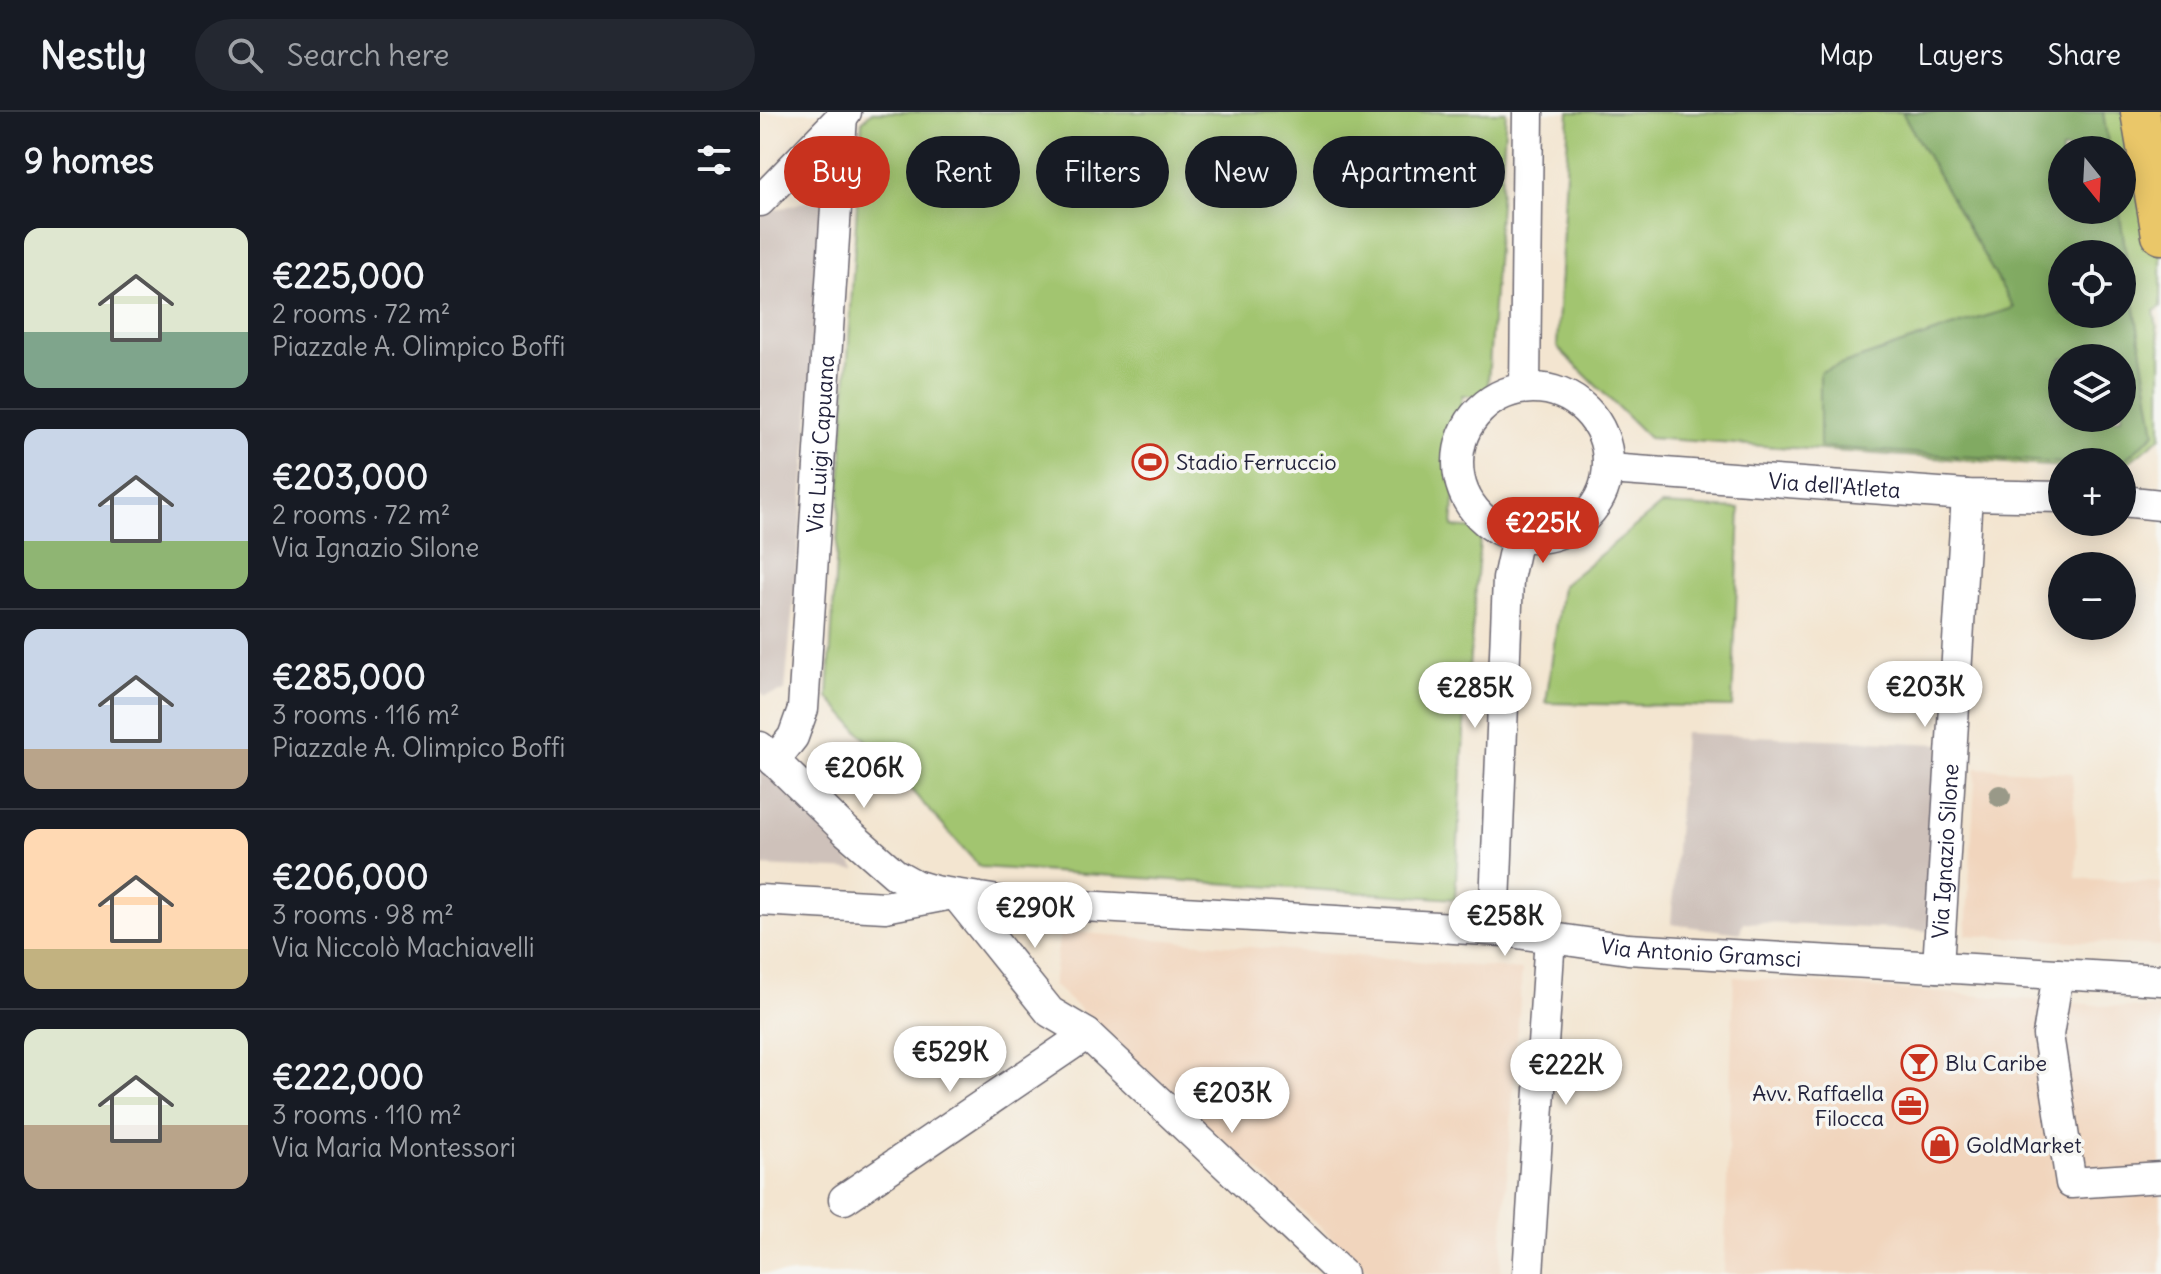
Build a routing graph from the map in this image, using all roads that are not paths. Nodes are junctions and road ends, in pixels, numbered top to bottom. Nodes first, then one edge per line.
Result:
1 (1528, 112) edge
2 (2140, 112) edge
3 (844, 114) edge
4 (760, 201) edge
5 (2161, 235) edge
6 (1525, 388) junction
7 (1609, 469) junction
8 (1967, 495) junction
9 (2048, 497) edge
10 (2136, 502) edge
11 (2161, 505) edge
12 (1517, 537) junction
13 (767, 754) edge
14 (957, 896) junction
15 (760, 900) edge
16 (1494, 930) junction
17 (1550, 937) junction
18 (1938, 967) junction
19 (2058, 974) junction
20 (2161, 979) edge
21 (1087, 1034) junction
22 (2161, 1177) edge
23 (844, 1199) dead end
24 (1342, 1274) edge
25 (1528, 1274) edge

1 - 6 street
2 - 5 main road
3 - 4 street
3 - 13 street, Via Luigi Capuana
6 - 7 street
6 - 12 street
7 - 8 street, Via dell'Atleta
7 - 12 street
8 - 9 street, Via dell'Atleta
8 - 18 street, Via Ignazio Silone
10 - 11 street
12 - 16 street
13 - 14 street
14 - 15 street
14 - 16 street, Via Antonio Gramsci
14 - 21 street
16 - 17 street, Via Antonio Gramsci
17 - 18 street, Via Antonio Gramsci
17 - 25 street
18 - 19 street, Via Antonio Gramsci
19 - 20 street, Via Antonio Gramsci
19 - 22 street
21 - 23 street
21 - 24 street

